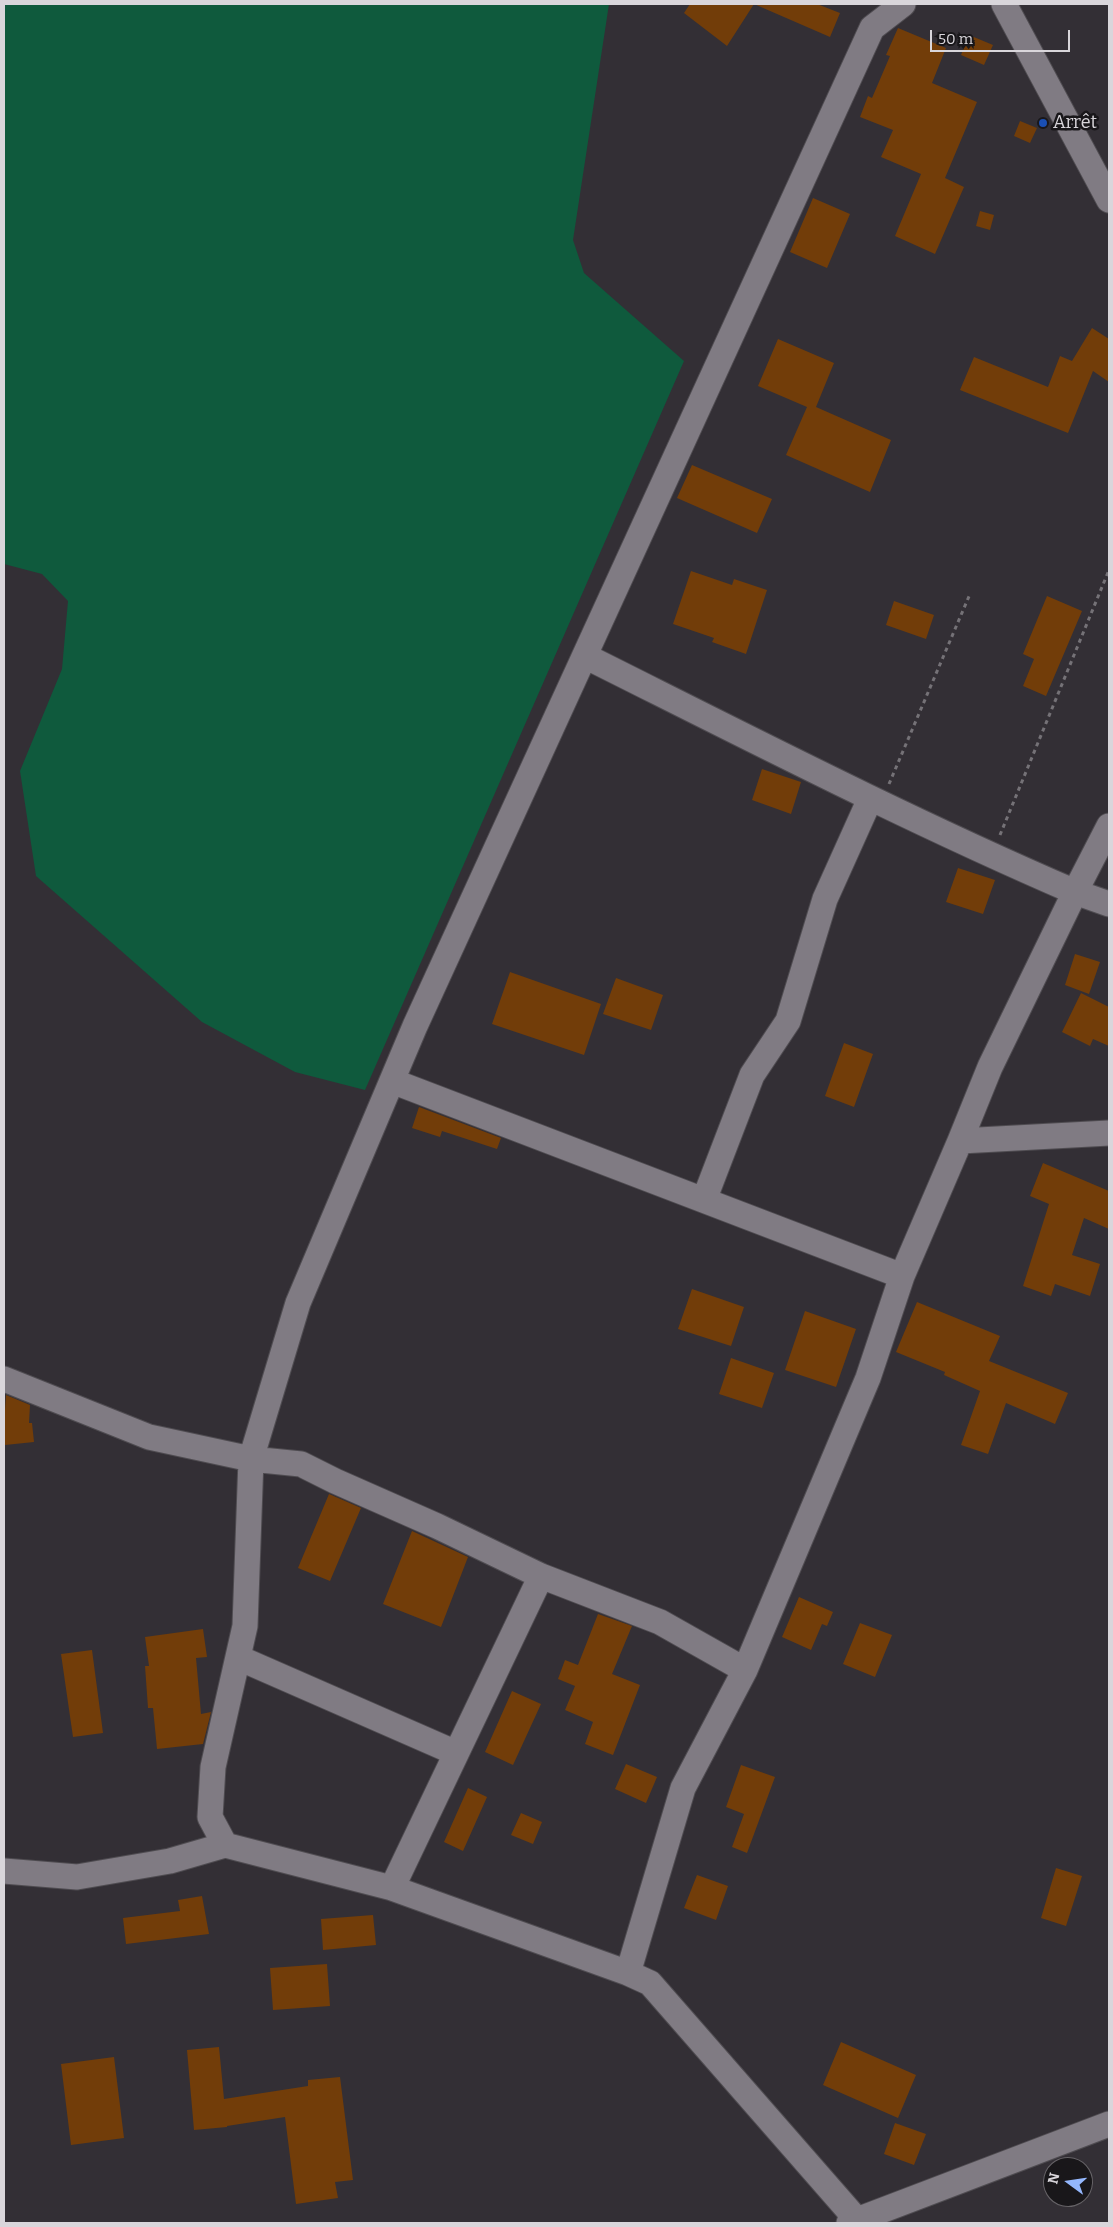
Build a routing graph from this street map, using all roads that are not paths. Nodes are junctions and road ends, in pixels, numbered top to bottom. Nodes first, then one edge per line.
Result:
1 (903, 4) edge
2 (1004, 4) edge
3 (1109, 200) edge
4 (585, 656) junction
5 (875, 801) junction
6 (1109, 826) edge
7 (1075, 892) junction
8 (1109, 904) edge
9 (392, 1080) junction
10 (1109, 1134) edge
11 (960, 1141) junction
12 (704, 1200) junction
13 (902, 1276) junction
14 (4, 1379) edge
15 (251, 1459) junction
16 (541, 1576) junction
17 (238, 1658) junction
18 (744, 1670) junction
19 (456, 1754) junction
20 (210, 1817) junction
21 (225, 1845) junction
22 (184, 1857) junction
23 (4, 1871) edge
24 (392, 1888) junction
25 (628, 1973) junction
26 (1109, 2124) edge
27 (854, 2222) edge

1 - 4 street
2 - 3 street
4 - 5 street
4 - 9 street
5 - 7 street
5 - 12 street
6 - 7 street
7 - 8 street
7 - 11 street
9 - 12 street
9 - 15 street
10 - 11 street
11 - 13 street
12 - 13 street
13 - 18 street
14 - 15 street
15 - 16 street
15 - 17 street
16 - 18 street
16 - 19 street
17 - 19 street
17 - 20 street
18 - 25 street
19 - 24 street
20 - 21 street
20 - 22 street
21 - 22 street
21 - 24 street
22 - 23 street
24 - 25 street
25 - 27 street
26 - 27 street

